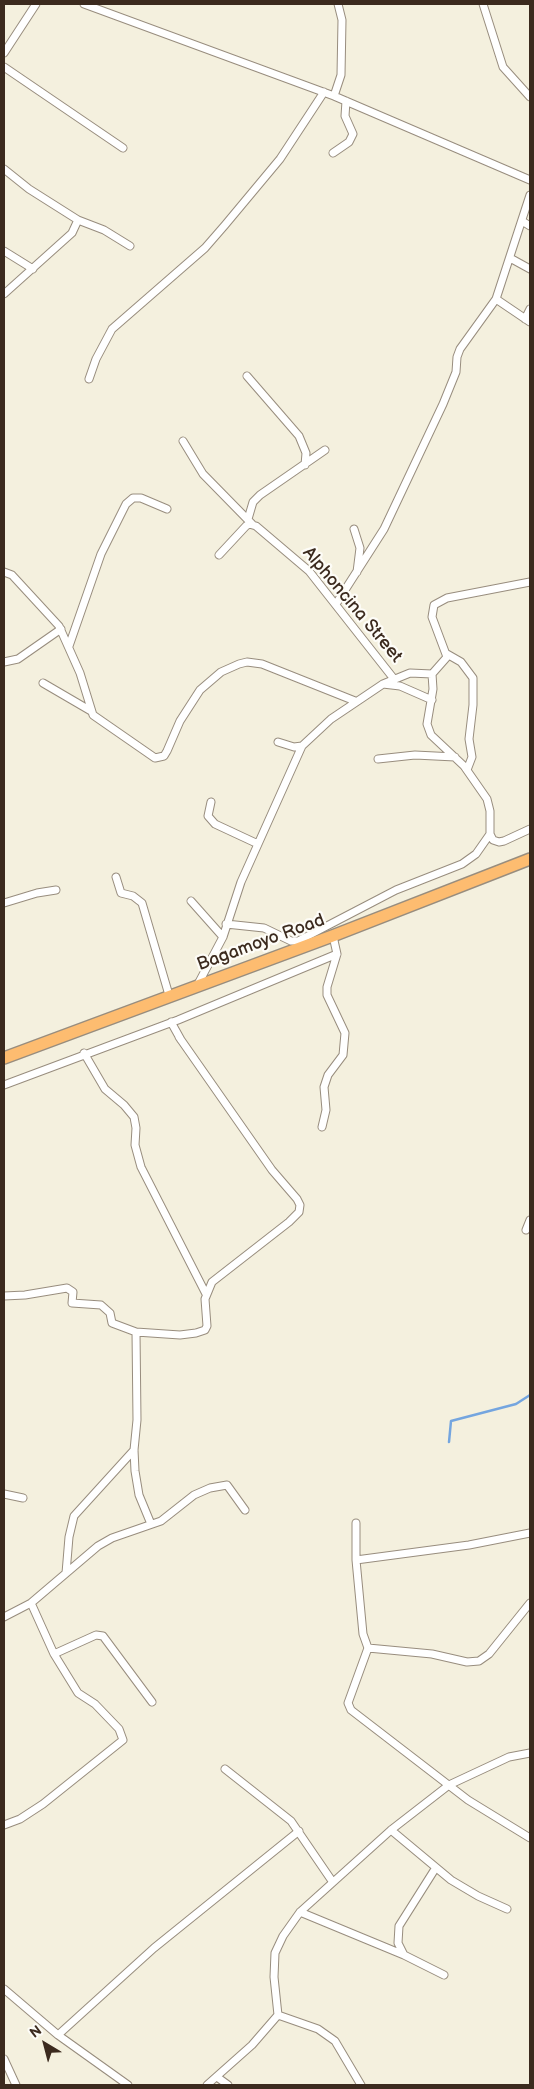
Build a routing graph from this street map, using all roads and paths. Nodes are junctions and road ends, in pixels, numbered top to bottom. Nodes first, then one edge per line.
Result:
1 (36, 4) edge
2 (84, 4) edge
3 (338, 4) edge
4 (483, 4) edge
5 (4, 53) edge
6 (4, 67) edge
7 (324, 92) junction
8 (334, 96) junction
9 (530, 97) edge
10 (346, 101) junction
11 (123, 148) dead end
12 (333, 153) dead end
13 (4, 169) edge
14 (530, 180) edge
15 (530, 194) edge
16 (78, 220) junction
17 (522, 221) junction
18 (530, 226) edge
19 (130, 246) dead end
20 (4, 251) edge
21 (510, 258) junction
22 (33, 269) junction
23 (530, 269) edge
24 (4, 294) edge
25 (496, 300) junction
26 (530, 309) edge
27 (528, 320) edge
28 (247, 376) dead end
29 (89, 379) dead end
30 (183, 441) dead end
31 (325, 450) dead end
32 (305, 465) junction
33 (167, 509) dead end
34 (250, 521) junction
35 (354, 529) dead end
36 (219, 555) dead end
37 (4, 572) edge
38 (357, 572) junction
39 (530, 582) edge
40 (336, 604) junction
41 (60, 629) junction
42 (69, 646) junction
43 (447, 654) junction
44 (4, 662) edge
45 (432, 674) junction
46 (394, 679) junction
47 (43, 683) dead end
48 (383, 684) junction
49 (432, 700) junction
50 (355, 701) junction
51 (91, 711) junction
52 (278, 742) dead end
53 (302, 746) junction
54 (455, 757) junction
55 (378, 759) dead end
56 (467, 770) junction
57 (212, 802) dead end
58 (530, 829) edge
59 (490, 834) junction
60 (258, 844) junction
61 (530, 859) edge
62 (518, 864) junction
63 (530, 868) edge
64 (116, 877) dead end
65 (56, 890) dead end
66 (192, 901) dead end
67 (4, 904) edge
68 (226, 924) junction
69 (333, 936) junction
70 (223, 937) junction
71 (337, 954) junction
72 (198, 984) junction
73 (168, 995) junction
74 (171, 1022) junction
75 (179, 1036) junction
76 (84, 1053) junction
77 (4, 1058) edge
78 (4, 1085) edge
79 (322, 1126) dead end
80 (246, 1141) dead end
81 (530, 1220) edge
82 (526, 1230) dead end
83 (206, 1294) junction
84 (4, 1296) edge
85 (136, 1332) junction
86 (134, 1450) junction
87 (4, 1494) edge
88 (23, 1498) dead end
89 (245, 1510) dead end
90 (356, 1523) dead end
91 (151, 1524) junction
92 (530, 1533) edge
93 (356, 1560) junction
94 (66, 1573) junction
95 (31, 1603) junction
96 (530, 1603) edge
97 (4, 1617) edge
98 (368, 1648) junction
99 (54, 1654) junction
100 (152, 1702) dead end
101 (530, 1753) edge
102 (225, 1769) dead end
103 (449, 1785) junction
104 (4, 1825) edge
105 (391, 1830) junction
106 (299, 1831) junction
107 (530, 1838) edge
108 (435, 1868) junction
109 (332, 1882) junction
110 (507, 1909) dead end
111 (300, 1912) junction
112 (404, 1955) junction
113 (444, 1975) dead end
114 (4, 1989) edge
115 (278, 2015) junction
116 (58, 2035) junction
117 (4, 2059) edge
118 (218, 2077) junction
119 (16, 2085) edge
120 (128, 2085) edge
121 (207, 2085) edge
122 (228, 2085) edge
123 (361, 2085) edge

1 - 5 street
2 - 7 street
3 - 8 street
4 - 9 street
6 - 11 street
7 - 8 street
7 - 29 street
8 - 10 street
10 - 12 street
10 - 14 street
13 - 16 street
15 - 17 street
16 - 19 street
16 - 22 street
17 - 18 street
17 - 21 street
20 - 22 street
21 - 23 street
21 - 25 street
22 - 24 street
25 - 27 street
25 - 38 street
26 - 27 street
28 - 32 street
30 - 34 street, Alphoncina Street
31 - 32 street
32 - 34 street
33 - 42 street
34 - 36 street
34 - 40 street, Alphoncina Street
35 - 38 street
37 - 41 street
38 - 40 street
39 - 43 street
40 - 46 street, Alphoncina Street
41 - 42 street
41 - 44 street
42 - 51 street
43 - 45 street
43 - 56 street
45 - 46 street
45 - 49 street
46 - 48 street
47 - 51 street
48 - 49 street
48 - 50 street
49 - 54 street
50 - 51 street
50 - 53 street
52 - 53 street
53 - 60 street
54 - 55 street
54 - 56 street
56 - 59 street
57 - 60 street
58 - 59 street
59 - 68 street
60 - 68 street
61 - 62 highway, Bagamoyo Road
62 - 63 street
62 - 69 highway, Bagamoyo Road
64 - 73 street
65 - 67 street
66 - 70 street
68 - 70 street
69 - 71 street
69 - 72 highway, Bagamoyo Road
70 - 72 street
71 - 74 street
71 - 79 street
72 - 73 highway, Bagamoyo Road
73 - 77 highway, Bagamoyo Road
74 - 75 street
74 - 76 street
75 - 80 street
75 - 83 street
76 - 78 street
76 - 83 street
81 - 82 street
83 - 85 street
84 - 85 street
85 - 86 street
86 - 91 street
86 - 94 street
87 - 88 street
89 - 91 street
90 - 93 street
91 - 94 street
92 - 93 street
93 - 98 street
94 - 95 street
95 - 97 street
95 - 99 street
96 - 98 street
98 - 103 street
99 - 100 street
99 - 104 street
101 - 103 street
102 - 106 street
103 - 105 street
103 - 107 street
105 - 108 street
105 - 109 street
106 - 109 street
106 - 116 street
108 - 110 street
108 - 112 street
109 - 111 street
111 - 112 street
111 - 115 street
112 - 113 street
114 - 116 street
115 - 118 street
115 - 123 street
116 - 120 street
117 - 119 street
118 - 121 street
118 - 122 street

